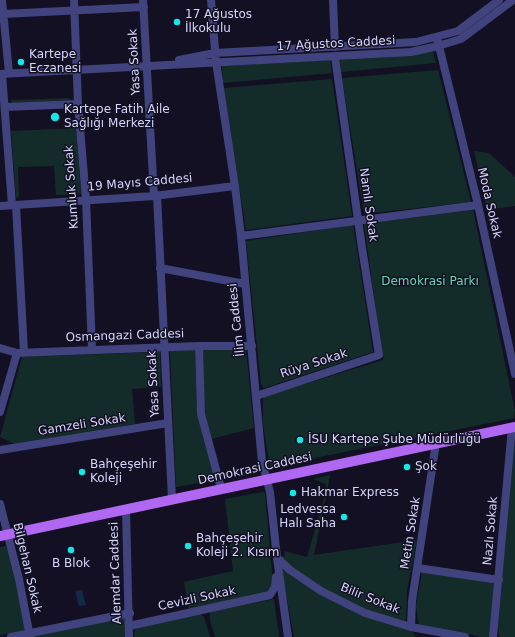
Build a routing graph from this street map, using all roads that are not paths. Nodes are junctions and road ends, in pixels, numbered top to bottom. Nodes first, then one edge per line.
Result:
1 (2, 0) edge
2 (74, 0) edge
3 (211, 0) edge
4 (333, 0) edge
5 (499, 0) edge
6 (513, 0) edge
7 (144, 3) edge
8 (75, 10) junction
9 (3, 14) junction
10 (437, 38) junction
11 (438, 46) junction
12 (335, 47) junction
13 (215, 53) junction
14 (335, 57) junction
15 (216, 62) junction
16 (147, 66) junction
17 (77, 70) junction
18 (4, 74) edge
19 (78, 104) junction
20 (5, 107) junction
21 (235, 186) junction
22 (155, 195) junction
23 (86, 200) junction
24 (14, 205) junction
25 (478, 205) junction
26 (0, 206) edge
27 (358, 221) junction
28 (240, 236) junction
29 (160, 268) junction
30 (245, 284) junction
31 (165, 346) junction
32 (199, 346) junction
33 (252, 346) junction
34 (0, 348) edge
35 (92, 349) junction
36 (20, 352) junction
37 (379, 355) joint
38 (515, 374) edge
39 (256, 396) junction
40 (0, 412) edge
41 (168, 423) junction
42 (513, 427) edge
43 (436, 443) junction
44 (0, 450) edge
45 (267, 480) junction
46 (221, 488) junction
47 (172, 499) junction
48 (0, 504) edge
49 (126, 509) junction
50 (4, 535) edge
51 (277, 558) junction
52 (418, 568) junction
53 (499, 580) junction
54 (130, 613) junction
55 (129, 626) junction
56 (411, 627) junction
57 (30, 635) edge
58 (11, 637) edge
59 (129, 637) edge
60 (288, 637) edge
61 (465, 637) edge
62 (494, 637) edge

1 - 9 street
2 - 8 street, Kumluk Sokak
3 - 13 street, İlim Caddesi
4 - 12 street
5 - 10 street, 17 Ağustos Caddesi
6 - 11 street, 17 Ağustos Caddesi
7 - 8 street
7 - 16 street, Yasa Sokak
8 - 9 street
8 - 17 street, Kumluk Sokak
9 - 18 street
10 - 11 street, Moda Sokak
10 - 12 street, 17 Ağustos Caddesi
11 - 14 street, 17 Ağustos Caddesi
11 - 25 street, Moda Sokak
12 - 13 street, 17 Ağustos Caddesi
13 - 15 street, İlim Caddesi
13 - 16 street, 17 Ağustos Caddesi
14 - 15 street, 17 Ağustos Caddesi
14 - 27 street, Namlı Sokak
15 - 16 street, 17 Ağustos Caddesi
15 - 21 street, İlim Caddesi
16 - 17 street, 17 Ağustos Caddesi
16 - 22 street, Yasa Sokak
17 - 18 street, 17 Ağustos Caddesi
17 - 19 street, Kumluk Sokak
18 - 20 street
19 - 20 street
19 - 23 street, Kumluk Sokak
20 - 24 street
21 - 22 street, 19 Mayıs Caddesi
21 - 28 street, İlim Caddesi
22 - 23 street, 19 Mayıs Caddesi
22 - 29 street, Yasa Sokak
23 - 24 street, 19 Mayıs Caddesi
23 - 35 street, Kumluk Sokak
24 - 26 street, 19 Mayıs Caddesi
24 - 36 street
25 - 27 street
25 - 38 street, Moda Sokak
27 - 28 street
27 - 37 street, Namlı Sokak
28 - 30 street, İlim Caddesi
29 - 30 street
29 - 31 street, Yasa Sokak
30 - 33 street, İlim Caddesi
31 - 32 street, Osmangazi Caddesi
31 - 35 street, Osmangazi Caddesi
31 - 41 street, Yasa Sokak
32 - 33 street, Osmangazi Caddesi
32 - 46 street
33 - 39 street, İlim Caddesi
34 - 36 street, Osmangazi Caddesi
35 - 36 street, Osmangazi Caddesi
36 - 40 street
37 - 39 street, Rüya Sokak
39 - 45 street, İlim Caddesi
41 - 44 street, Gamzeli Sokak
41 - 47 street, Yasa Sokak
42 - 43 main road, Demokrasi Caddesi
42 - 53 street, Nazlı Sokak
43 - 45 main road, Demokrasi Caddesi
43 - 52 street, Metin Sokak
45 - 46 main road, Demokrasi Caddesi
45 - 51 street, İlim Caddesi
46 - 47 main road, Demokrasi Caddesi
47 - 49 main road, Demokrasi Caddesi
48 - 50 street, Bilgehan Sokak
49 - 50 main road, Demokrasi Caddesi
49 - 54 street, Alemdar Caddesi
50 - 57 street, Bilgehan Sokak
51 - 55 street, Cevizli Sokak
51 - 56 street, Bilir Sokak
51 - 60 street, İlim Caddesi
52 - 53 street
52 - 56 street, Metin Sokak
53 - 62 street, Nazlı Sokak
54 - 55 street, Alemdar Caddesi
54 - 57 street
55 - 59 street, Alemdar Caddesi
56 - 61 street, Bilir Sokak
57 - 58 street

